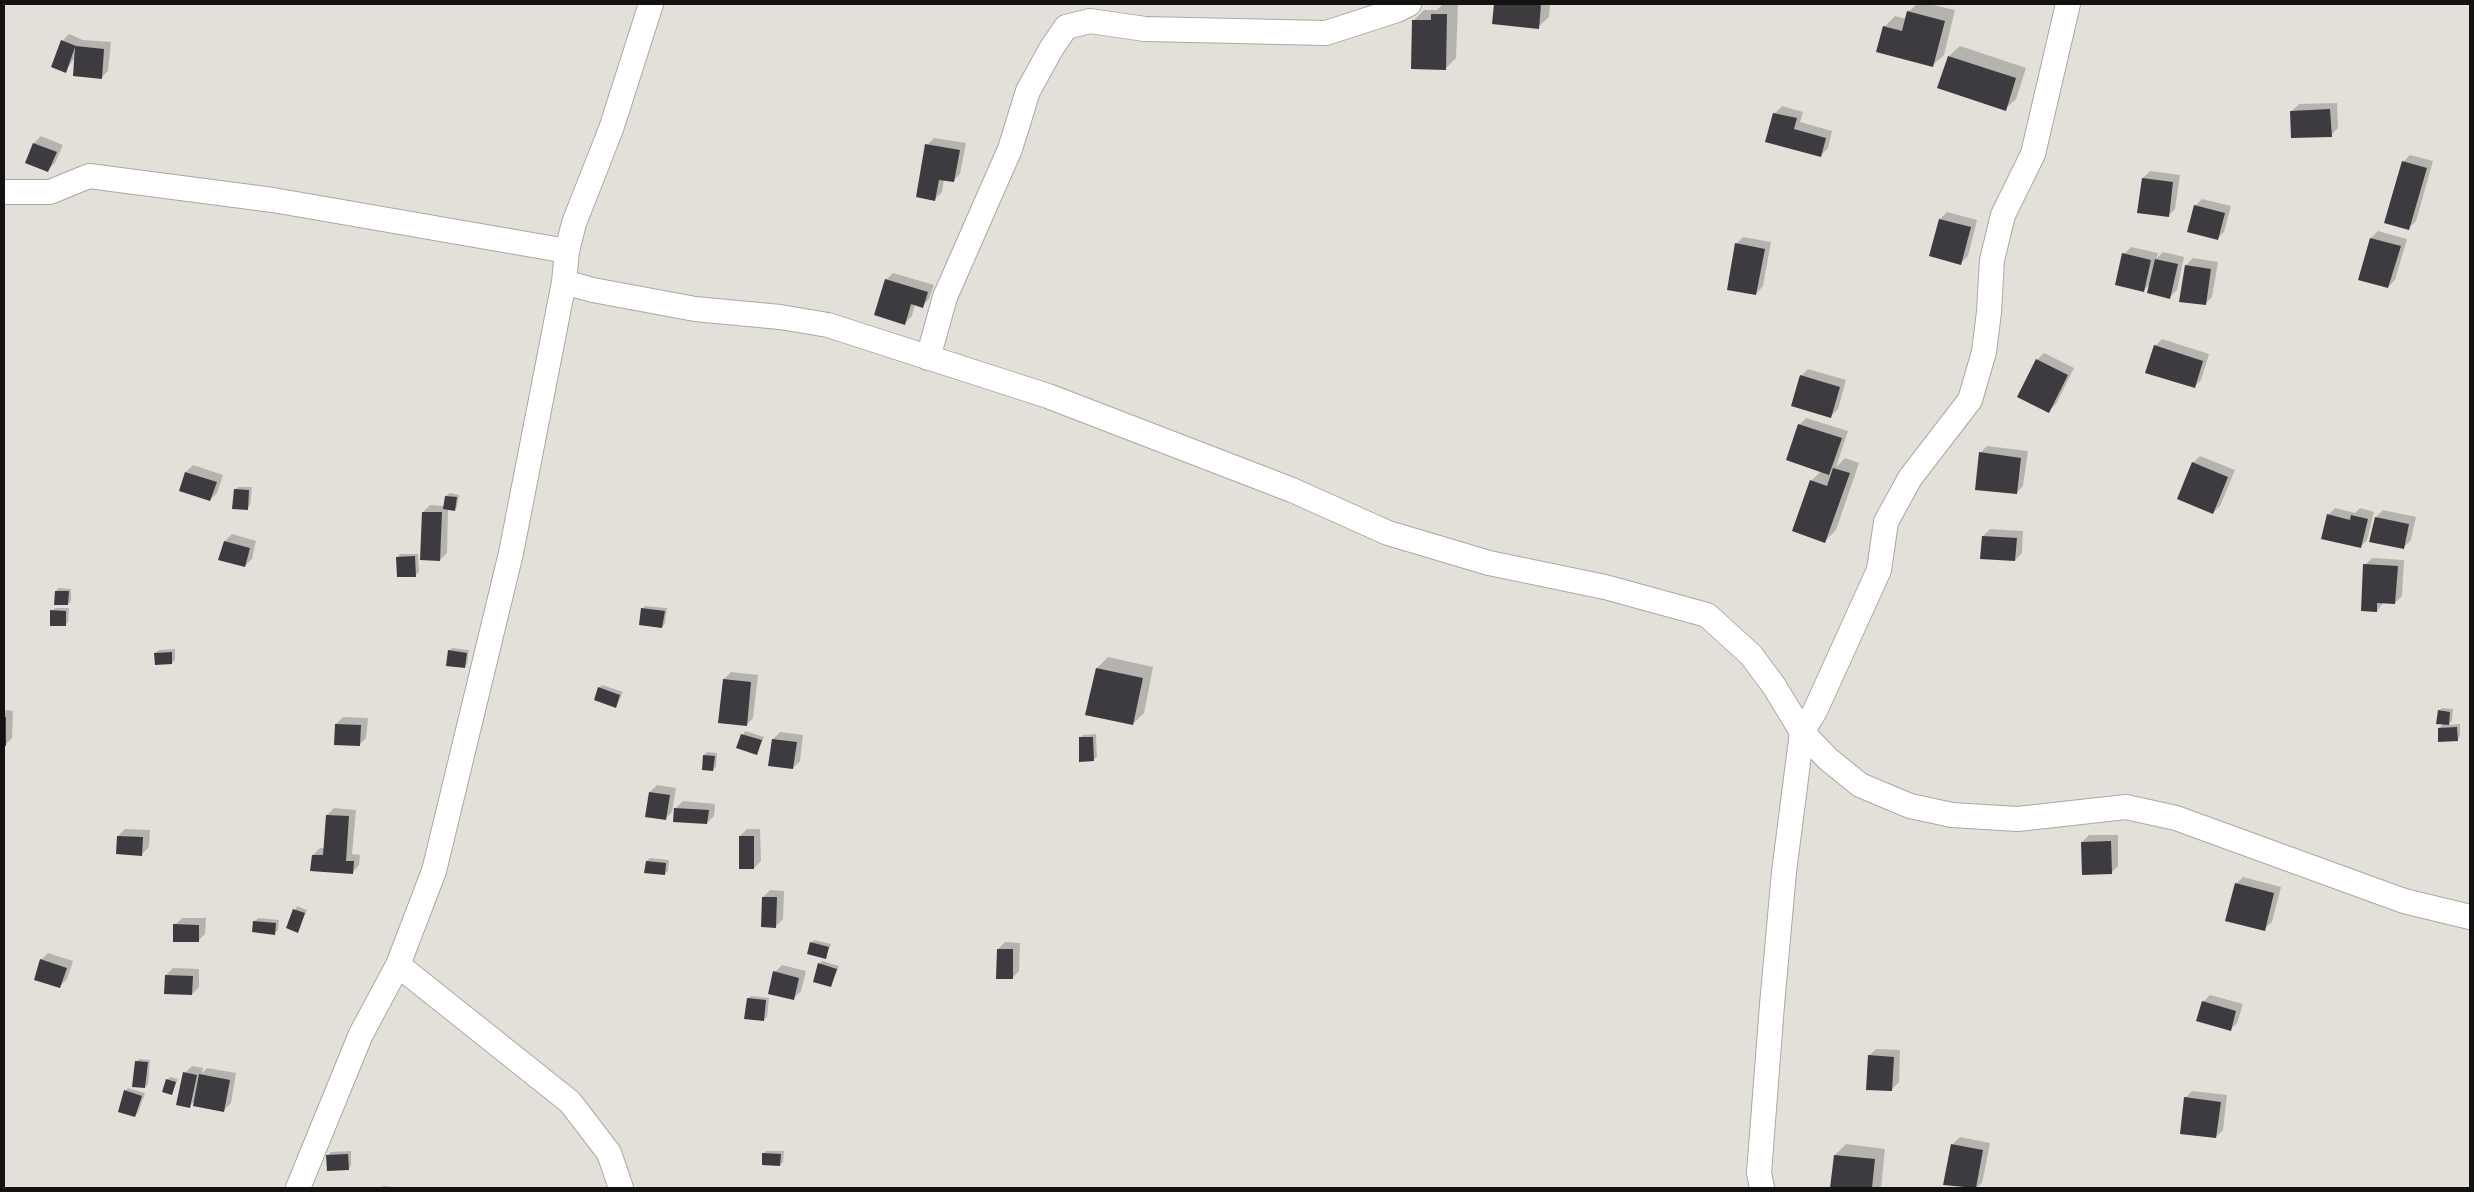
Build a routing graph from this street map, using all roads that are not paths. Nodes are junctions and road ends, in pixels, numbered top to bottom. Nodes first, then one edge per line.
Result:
1 (651, 4) edge
2 (1409, 4) edge
3 (2068, 4) edge
4 (4, 192) edge
5 (567, 251) junction
6 (564, 282) junction
7 (928, 358) junction
8 (1802, 732) junction
9 (2470, 917) edge
10 (398, 965) junction
11 (298, 1188) edge
12 (622, 1188) edge
13 (1762, 1188) edge

1 - 5 street
2 - 7 street
3 - 8 street
4 - 5 street
5 - 6 street
6 - 7 street
6 - 10 street
7 - 8 street
8 - 9 street
8 - 13 street
10 - 11 street
10 - 12 street

